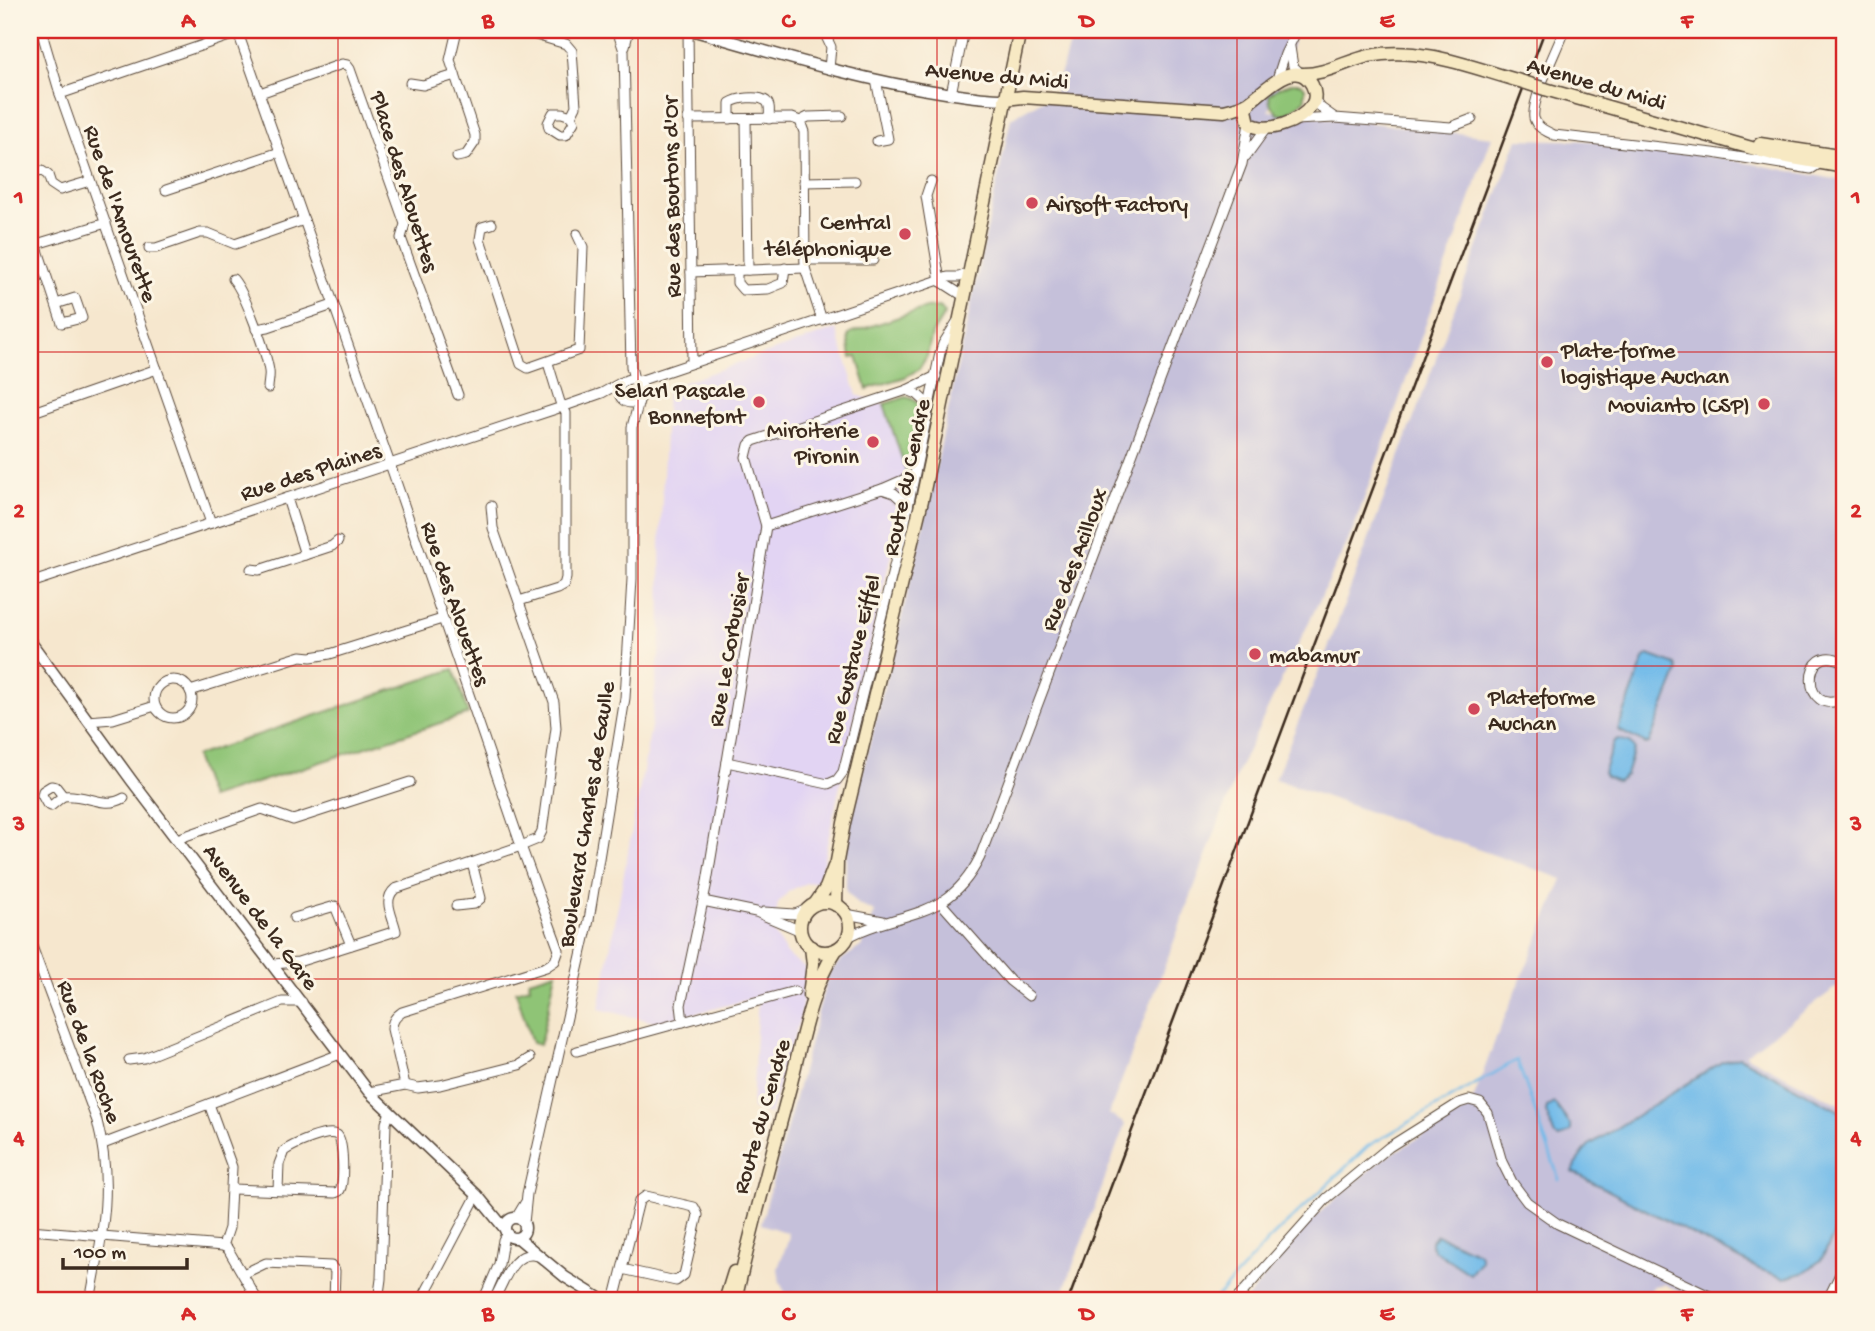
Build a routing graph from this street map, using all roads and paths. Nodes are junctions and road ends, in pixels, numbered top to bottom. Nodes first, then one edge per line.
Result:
1 (41, 30) edge
2 (457, 30) edge
3 (519, 30) edge
4 (617, 30) edge
5 (629, 30) edge
6 (689, 30) edge
7 (823, 30) edge
8 (964, 30) edge
9 (1020, 30) edge
10 (1297, 30) edge
11 (1564, 30) edge
12 (238, 31) edge
13 (1290, 47) junction
14 (624, 51) junction
15 (1345, 64) junction
16 (829, 69) junction
17 (1301, 74) junction
18 (455, 75) junction
19 (1277, 79) junction
20 (876, 80) junction
21 (410, 83) dead end
22 (60, 93) junction
23 (260, 93) junction
24 (951, 94) junction
25 (1314, 97) junction
26 (1005, 99) junction
27 (1250, 101) junction
28 (1223, 111) junction
29 (571, 116) dead end
30 (842, 116) dead end
31 (1335, 118) junction
32 (688, 119) junction
33 (730, 119) junction
34 (746, 119) junction
35 (769, 119) junction
36 (1472, 119) dead end
37 (1293, 120) junction
38 (800, 121) junction
39 (1249, 123) junction
40 (1267, 127) junction
41 (1714, 136) junction
42 (877, 141) dead end
43 (280, 152) junction
44 (457, 157) dead end
45 (1845, 157) edge
46 (1242, 164) junction
47 (1819, 164) junction
48 (1845, 165) edge
49 (30, 174) edge
50 (90, 181) junction
51 (855, 181) dead end
52 (931, 181) dead end
53 (804, 182) junction
54 (166, 190) dead end
55 (304, 220) junction
56 (106, 223) junction
57 (492, 224) dead end
58 (577, 234) dead end
59 (33, 245) edge
60 (149, 248) dead end
61 (873, 260) dead end
62 (805, 264) junction
63 (785, 268) junction
64 (737, 270) junction
65 (748, 270) junction
66 (691, 272) junction
67 (969, 273) junction
68 (233, 279) dead end
69 (940, 281) junction
70 (965, 297) junction
71 (56, 304) dead end
72 (333, 305) junction
73 (961, 318) junction
74 (822, 320) junction
75 (256, 329) junction
76 (548, 363) junction
77 (692, 363) junction
78 (157, 369) junction
79 (656, 376) junction
80 (936, 376) junction
81 (631, 380) junction
82 (268, 388) dead end
83 (907, 390) junction
84 (602, 393) junction
85 (458, 395) dead end
86 (641, 397) junction
87 (621, 399) junction
88 (929, 405) junction
89 (562, 407) junction
90 (36, 411) dead end
91 (632, 427) junction
92 (390, 464) junction
93 (914, 475) junction
94 (882, 489) junction
95 (286, 498) junction
96 (491, 506) dead end
97 (908, 506) junction
98 (212, 523) junction
99 (766, 526) junction
100 (338, 541) dead end
101 (305, 555) junction
102 (251, 569) dead end
103 (30, 583) edge
104 (519, 601) junction
105 (442, 619) junction
106 (30, 641) edge
107 (1844, 662) edge
108 (190, 691) junction
109 (1845, 697) edge
110 (155, 706) junction
111 (113, 719) junction
112 (88, 721) junction
113 (98, 735) junction
114 (727, 762) junction
115 (410, 782) dead end
116 (63, 796) dead end
117 (124, 798) dead end
118 (195, 831) junction
119 (177, 839) junction
120 (521, 846) junction
121 (185, 849) junction
122 (837, 861) junction
123 (472, 863) junction
124 (704, 901) junction
125 (941, 902) junction
126 (456, 906) dead end
127 (813, 906) junction
128 (841, 909) junction
129 (756, 912) junction
130 (294, 918) dead end
131 (888, 922) junction
132 (801, 931) junction
133 (848, 937) junction
134 (30, 941) edge
135 (351, 945) junction
136 (811, 947) junction
137 (836, 950) junction
138 (298, 962) junction
139 (273, 964) junction
140 (287, 981) junction
141 (795, 991) dead end
142 (1029, 996) dead end
143 (282, 1002) junction
144 (302, 1002) junction
145 (683, 1022) junction
146 (805, 1031) junction
147 (577, 1051) dead end
148 (340, 1054) junction
149 (530, 1058) dead end
150 (129, 1060) dead end
151 (405, 1086) junction
152 (369, 1092) junction
153 (209, 1104) junction
154 (390, 1112) junction
155 (103, 1144) junction
156 (233, 1189) junction
157 (278, 1190) junction
158 (478, 1197) junction
159 (755, 1212) junction
160 (515, 1227) junction
161 (30, 1230) edge
162 (102, 1236) junction
163 (223, 1246) junction
164 (541, 1257) junction
165 (1845, 1264) edge
166 (622, 1269) junction
167 (243, 1274) junction
168 (90, 1301) edge
169 (258, 1301) edge
170 (334, 1301) edge
171 (379, 1301) edge
172 (421, 1301) edge
173 (483, 1301) edge
174 (493, 1301) edge
175 (603, 1301) edge
176 (614, 1301) edge
177 (725, 1301) edge
178 (735, 1301) edge
179 (1235, 1301) edge
180 (1720, 1301) edge
181 (1827, 1301) edge

1 - 22 street, Rue de l'Amourette
2 - 18 street
3 - 29 street
4 - 14 street
5 - 14 street
6 - 16 street, Avenue du Midi
6 - 32 street, Rue des Boutons d'Or
7 - 16 street
8 - 24 street
9 - 26 main road, Route du Cendre
10 - 13 street
11 - 47 street
12 - 22 street
12 - 23 street, Rue des Alouettes
13 - 17 street
13 - 19 street
14 - 81 street
15 - 17 main road, Avenue du Midi
15 - 25 main road, Avenue du Midi
15 - 41 main road, Avenue du Midi, bridge
16 - 20 street, Avenue du Midi
17 - 19 main road, Avenue du Midi
17 - 25 main road
18 - 21 street
18 - 44 street
19 - 27 main road, Avenue du Midi
20 - 24 street, Avenue du Midi
20 - 42 street
22 - 50 street, Rue de l'Amourette
23 - 43 street, Rue des Alouettes
23 - 85 street, Place des Alouettes
24 - 26 street, Avenue du Midi
25 - 31 street
25 - 37 main road, Avenue du Midi
26 - 28 main road, Avenue du Midi
26 - 67 main road, Route du Cendre
27 - 28 main road, Avenue du Midi
27 - 39 main road
28 - 39 main road, Avenue du Midi
30 - 38 street
31 - 36 street
31 - 37 street
32 - 33 street
32 - 66 street, Rue des Boutons d'Or
33 - 34 street
33 - 35 street
34 - 35 street
34 - 65 street
35 - 38 street
37 - 40 main road
38 - 53 street
39 - 40 main road, Avenue du Midi
39 - 46 street, Rue des Acilloux
40 - 46 street, Rue des Acilloux
41 - 45 main road, Avenue du Midi
41 - 47 main road, Avenue du Midi
43 - 54 street
43 - 55 street, Rue des Alouettes
46 - 125 street, Rue des Acilloux
47 - 48 main road, Avenue du Midi
49 - 50 street
50 - 56 street, Rue de l'Amourette
51 - 53 street
52 - 69 street
53 - 62 street
55 - 60 street
55 - 72 street, Rue des Alouettes
56 - 59 street
56 - 78 street, Rue de l'Amourette
57 - 76 street
58 - 76 street
59 - 71 street
61 - 62 street
62 - 63 street
62 - 74 street
63 - 64 street
63 - 65 street
64 - 65 street
64 - 66 street
66 - 77 street, Rue des Boutons d'Or
67 - 69 street, Rue des Plaines
67 - 70 main road, Route du Cendre
68 - 75 street
69 - 70 street
69 - 74 street, Rue des Plaines
70 - 73 main road, Route du Cendre
72 - 75 street
72 - 92 street, Rue des Alouettes
73 - 80 street, Rue Gustave Eiffel
73 - 122 main road, Route du Cendre
74 - 77 street, Rue des Plaines
75 - 82 street
76 - 89 street
77 - 79 street, Rue des Plaines
78 - 90 street
78 - 98 street, Rue de l'Amourette
79 - 81 street, Rue des Plaines
79 - 86 street
80 - 83 street
80 - 88 street, Rue Gustave Eiffel
81 - 84 street, Rue des Plaines
81 - 86 street
81 - 87 street
83 - 88 street
83 - 99 street
84 - 87 street
84 - 89 street, Rue des Plaines
86 - 87 street
86 - 91 street, Boulevard Charles de Gaulle
87 - 91 street, Boulevard Charles de Gaulle
88 - 93 street, Rue Gustave Eiffel
89 - 92 street, Rue des Plaines
89 - 104 street
91 - 160 street, Boulevard Charles de Gaulle
92 - 95 street, Rue des Plaines
92 - 105 street, Rue des Alouettes
93 - 94 street
93 - 97 street, Rue Gustave Eiffel
94 - 97 street
94 - 99 street
95 - 98 street, Rue des Plaines
95 - 101 street
96 - 104 street
97 - 114 street, Rue Gustave Eiffel
98 - 103 street, Rue des Plaines
99 - 114 street, Rue Le Corbusier
100 - 101 street
101 - 102 street
104 - 120 street
105 - 108 street
105 - 120 street, Rue des Alouettes
106 - 112 street, Avenue de la Gare
107 - 109 street
108 - 110 street
108 - 110 street
110 - 111 street
111 - 112 street
111 - 113 street
112 - 113 street, Avenue de la Gare
113 - 119 street, Avenue de la Gare
114 - 124 street, Rue Le Corbusier
115 - 118 street
116 - 117 street
118 - 119 street
118 - 121 street
119 - 121 street, Avenue de la Gare
120 - 123 street
120 - 151 street, Rue des Alouettes
121 - 139 street, Avenue de la Gare
122 - 127 main road, Route du Cendre
122 - 128 main road, Route du Cendre
123 - 126 street
123 - 135 street
124 - 129 street
124 - 145 street, Rue Le Corbusier
125 - 131 street, Rue des Acilloux
125 - 142 street
127 - 128 main road
127 - 129 street
127 - 132 main road
128 - 131 street, Rue des Acilloux
128 - 133 main road
129 - 132 street
130 - 135 street
131 - 133 street, Rue des Acilloux
132 - 136 main road
133 - 137 main road
134 - 155 street, Rue de la Roche
135 - 138 street
136 - 137 main road
136 - 146 main road, Route du Cendre
137 - 146 main road, Route du Cendre
138 - 139 street
138 - 140 street
139 - 140 street, Avenue de la Gare
140 - 143 street
140 - 144 street, Avenue de la Gare
141 - 145 street
143 - 144 street
143 - 150 street
144 - 148 street, Avenue de la Gare
145 - 147 street
146 - 159 main road, Route du Cendre
148 - 152 street, Avenue de la Gare
148 - 153 street
149 - 151 street
151 - 152 street
152 - 154 street, Avenue de la Gare
153 - 155 street
153 - 156 street
154 - 158 street, Avenue de la Gare
154 - 171 street
155 - 162 street, Rue de la Roche
156 - 157 street
156 - 163 street
157 - 157 street
158 - 160 street, Avenue de la Gare
158 - 172 street
159 - 177 main road, Route du Cendre
159 - 178 main road, Route du Cendre
160 - 164 street, Avenue de la Gare
160 - 173 street, Boulevard Charles de Gaulle
161 - 162 street
162 - 163 street
162 - 168 street, Rue de la Roche
163 - 167 street
164 - 174 street
164 - 175 street, Avenue de la Gare
165 - 181 street
166 - 166 street
166 - 176 street
167 - 169 street
167 - 170 street
179 - 180 street

